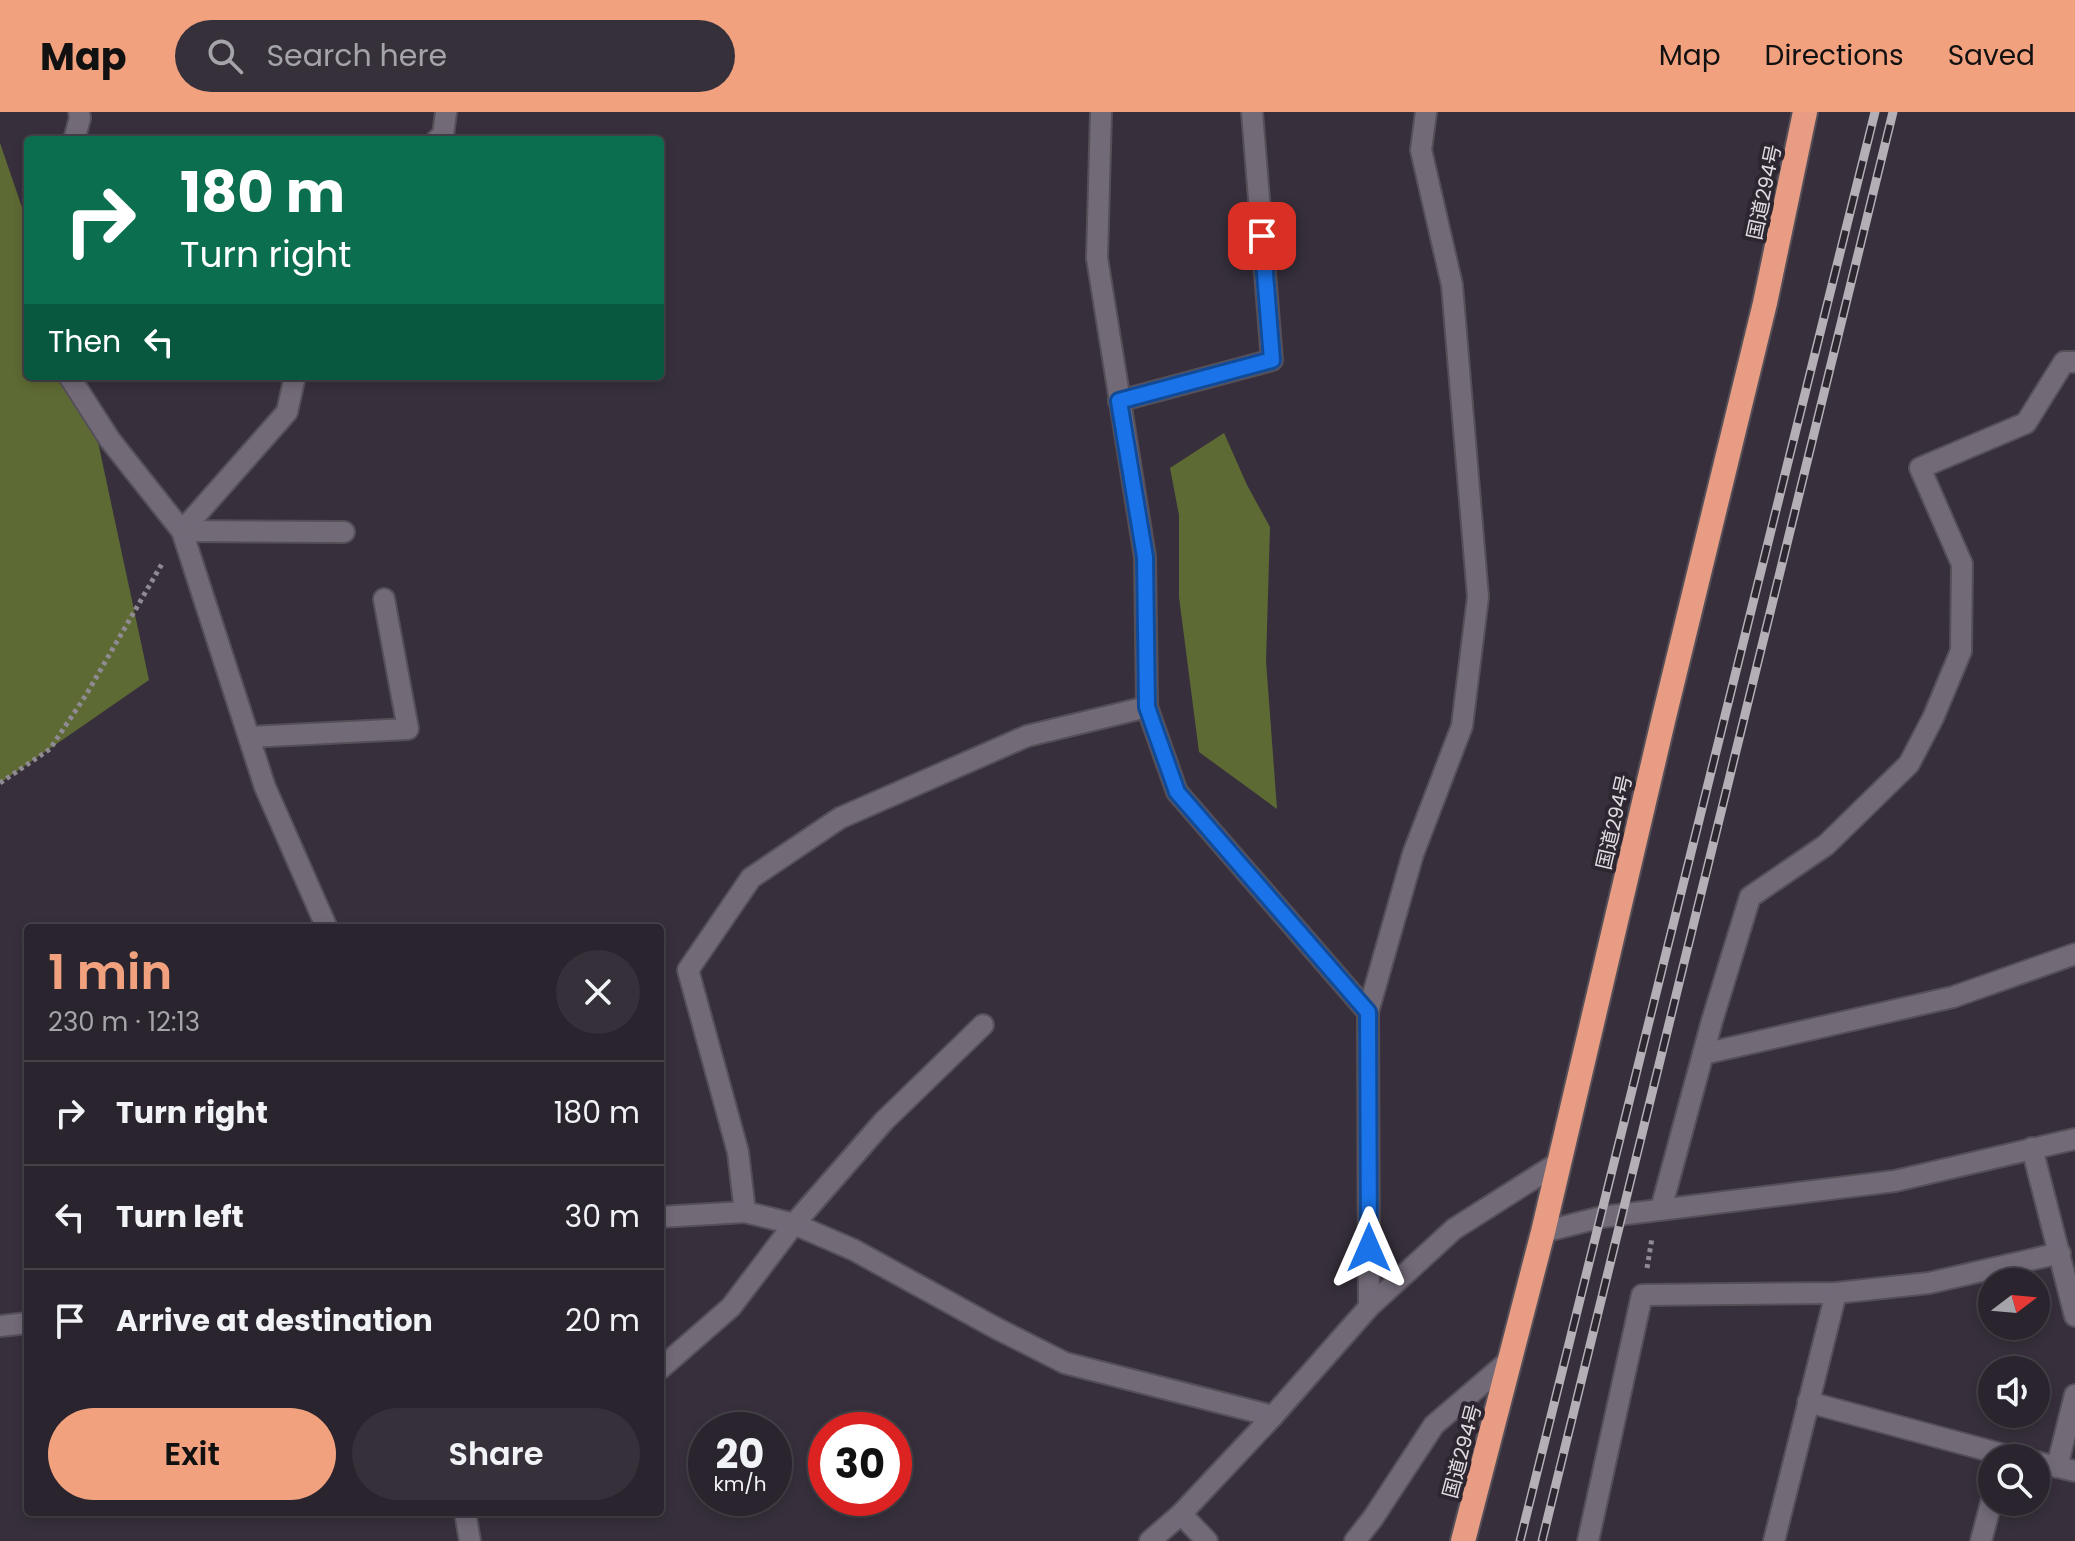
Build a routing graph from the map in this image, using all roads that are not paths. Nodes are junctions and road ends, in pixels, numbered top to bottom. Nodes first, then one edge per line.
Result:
1 (79, 112) edge
2 (446, 112) edge
3 (1101, 112) edge
4 (1252, 112) edge
5 (1426, 112) edge
6 (1805, 112) edge
7 (75, 136) edge
8 (442, 136) edge
9 (2075, 362) edge
10 (72, 380) edge
11 (294, 380) edge
12 (1119, 401) junction
13 (182, 531) junction
14 (344, 532) dead end
15 (384, 599) dead end
16 (1147, 707) junction
17 (249, 737) junction
18 (325, 924) edge
19 (2075, 954) edge
20 (1368, 1012) junction
21 (983, 1025) dead end
22 (1703, 1054) junction
23 (2075, 1139) edge
24 (2032, 1148) junction
25 (1558, 1163) junction
26 (1659, 1209) junction
27 (745, 1212) junction
28 (664, 1217) edge
29 (794, 1224) junction
30 (1543, 1232) junction
31 (2060, 1253) junction
32 (1836, 1293) junction
33 (1369, 1307) junction
34 (2075, 1316) edge
35 (24, 1323) edge
36 (0, 1326) edge
37 (1512, 1358) junction
38 (664, 1366) edge
39 (2075, 1395) edge
40 (1808, 1402) junction
41 (1273, 1416) junction
42 (1978, 1449) edge
43 (2066, 1469) edge
44 (1181, 1514) junction
45 (466, 1516) edge
46 (1988, 1516) edge
47 (470, 1541) edge
48 (1150, 1541) edge
49 (1207, 1541) edge
50 (1355, 1541) edge
51 (1463, 1541) edge
52 (1588, 1541) edge
53 (1774, 1541) edge
54 (1981, 1541) edge

1 - 7 street
2 - 8 street
3 - 12 street
4 - 12 street
5 - 20 street
6 - 25 highway, 国道294号
9 - 22 street
10 - 13 street
11 - 13 street
12 - 16 street
13 - 14 street
13 - 17 street
15 - 17 street
16 - 20 street
16 - 27 street
17 - 18 street
19 - 22 street
20 - 33 street
21 - 29 street
22 - 26 street
23 - 24 street
24 - 26 street
24 - 31 street
25 - 30 highway, 国道294号
25 - 33 street
26 - 30 street
27 - 28 street
27 - 29 street
29 - 38 street
29 - 41 street
30 - 37 highway, 国道294号
31 - 32 street
31 - 34 street
32 - 40 street
32 - 52 street
33 - 41 street
35 - 36 street
37 - 50 street
37 - 51 highway, 国道294号
39 - 43 street
40 - 42 street
40 - 53 street
41 - 44 street
44 - 48 street
44 - 49 street
45 - 47 street
46 - 54 street

